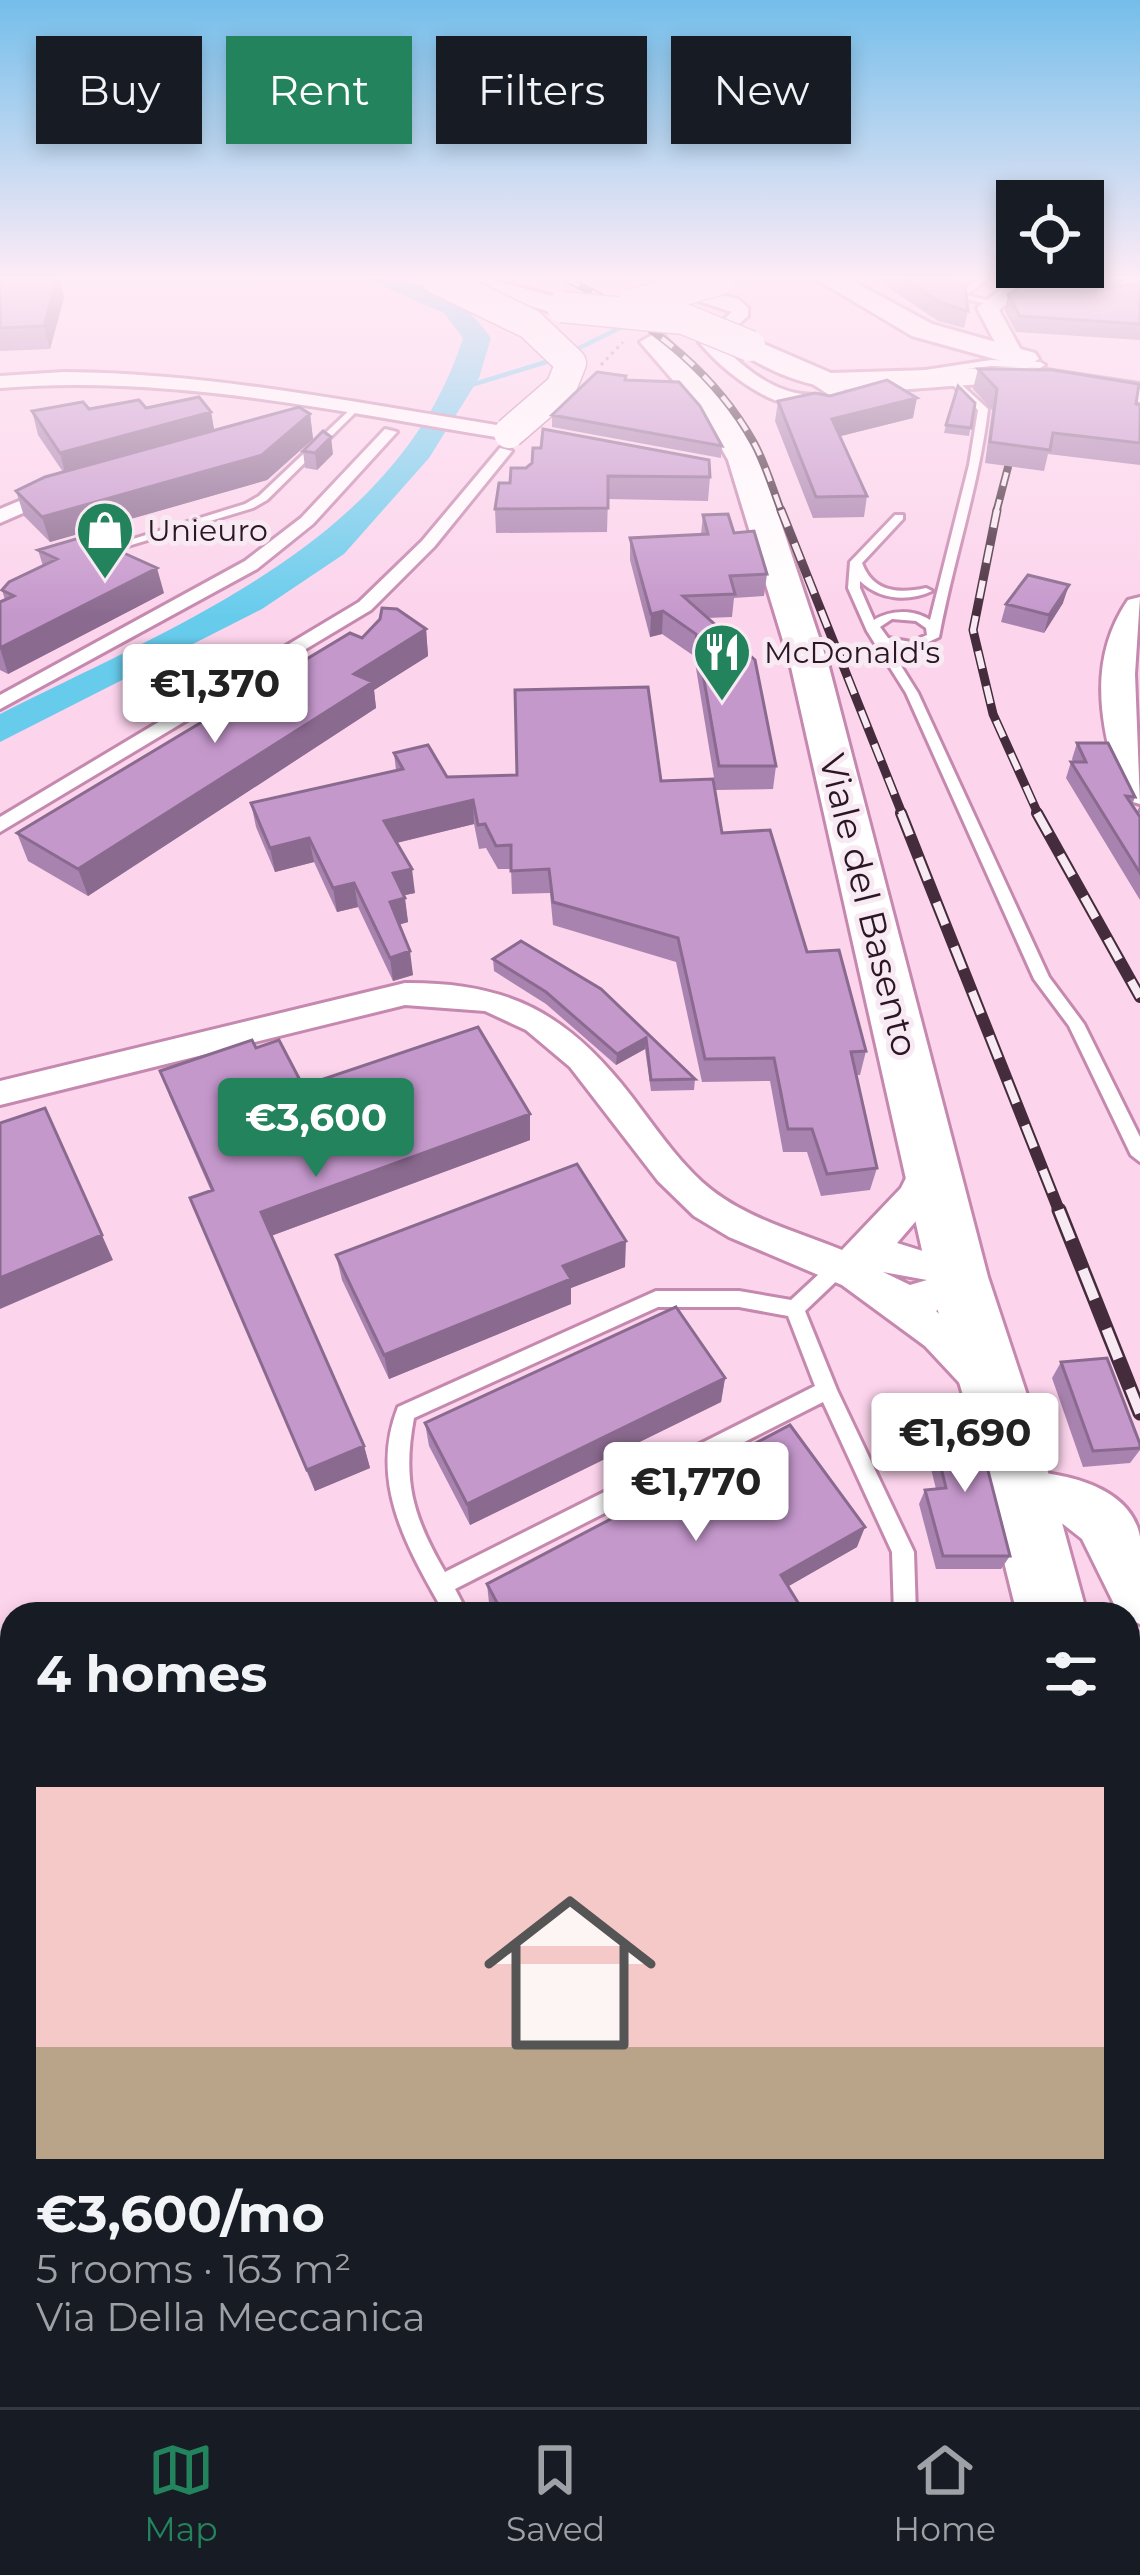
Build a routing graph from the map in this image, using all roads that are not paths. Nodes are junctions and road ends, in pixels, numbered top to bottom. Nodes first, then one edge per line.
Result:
1 (229, 391) edge
2 (558, 391) edge
3 (699, 391) edge
4 (768, 391) edge
5 (837, 391) edge
6 (885, 391) edge
7 (950, 391) edge
8 (774, 396) junction
9 (355, 408) junction
10 (310, 420) edge
11 (387, 422) junction
12 (551, 440) edge
13 (507, 442) junction
14 (88, 481) edge
15 (0, 517) edge
16 (899, 517) dead end
17 (861, 556) junction
18 (79, 558) edge
19 (943, 571) junction
20 (1140, 576) edge
21 (926, 590) junction
22 (1140, 607) edge
23 (890, 615) junction
24 (873, 631) junction
25 (934, 632) junction
26 (1140, 633) edge
27 (922, 644) junction
28 (1117, 673) junction
29 (912, 693) junction
30 (0, 703) edge
31 (1140, 792) edge
32 (0, 826) edge
33 (0, 1094) edge
34 (1140, 1155) edge
35 (932, 1160) junction
36 (851, 1261) junction
37 (958, 1277) junction
38 (889, 1299) junction
39 (795, 1309) junction
40 (827, 1390) junction
41 (994, 1392) junction
42 (1022, 1495) junction
43 (441, 1585) junction
44 (1140, 1598) edge
45 (450, 1602) edge
46 (905, 1602) edge
47 (1049, 1602) edge

1 - 9 street
2 - 13 main road, bridge
3 - 35 main road, Viale del Basento
4 - 8 street
5 - 8 street
6 - 8 street
7 - 19 lane
9 - 10 street
9 - 11 street
9 - 18 lane
11 - 13 street
11 - 30 street
12 - 13 main road
13 - 32 street
14 - 15 street
16 - 17 lane
17 - 21 lane
17 - 24 lane
19 - 21 lane
19 - 25 lane
20 - 28 main road
21 - 23 lane
22 - 28 main road
23 - 24 lane
23 - 25 lane
24 - 27 lane
24 - 29 lane
25 - 27 lane
26 - 28 main road
27 - 29 lane
28 - 31 main road
29 - 34 lane
33 - 36 street
35 - 36 street
35 - 37 main road, Viale del Basento
36 - 37 street
36 - 38 street
36 - 39 lane
37 - 38 street
37 - 41 main road, Viale del Basento
38 - 41 street
39 - 40 lane
39 - 43 lane
40 - 43 lane
40 - 46 lane
41 - 42 main road, Viale del Basento
42 - 44 street
42 - 47 main road, Viale del Basento
43 - 45 lane

